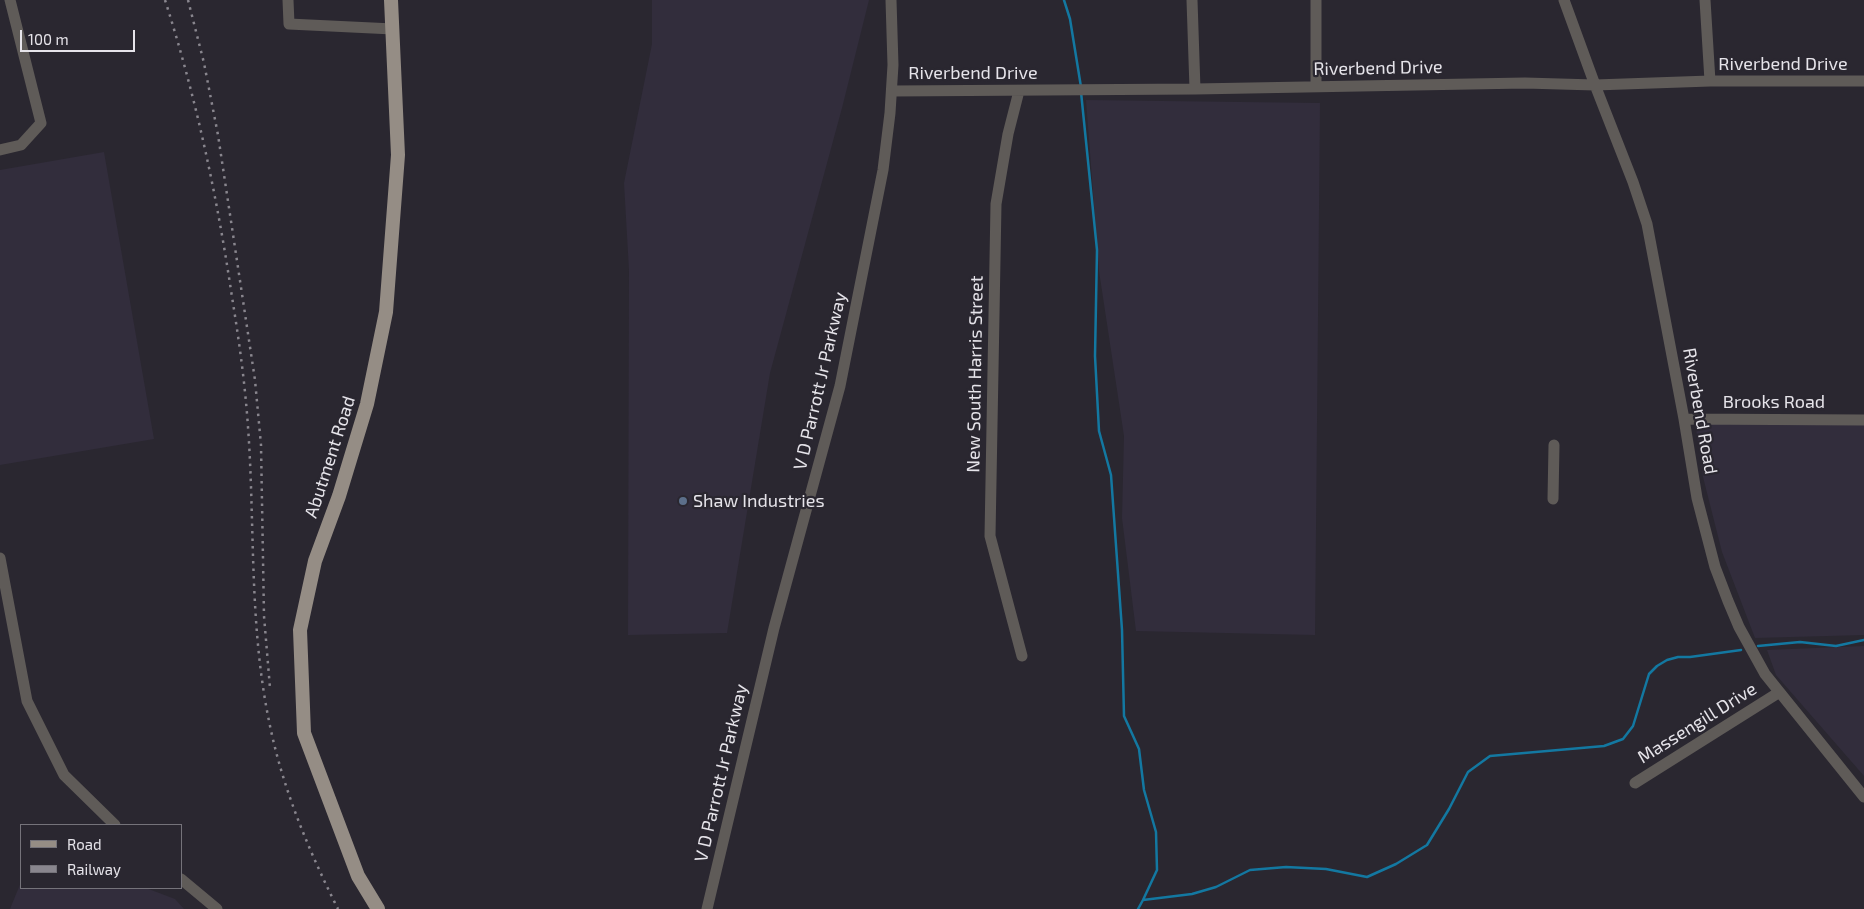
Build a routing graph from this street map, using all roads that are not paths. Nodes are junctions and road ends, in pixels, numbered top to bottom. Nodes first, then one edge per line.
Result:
1 (10, 0) edge
2 (288, 0) edge
3 (391, 0) edge
4 (891, 0) edge
5 (1192, 0) edge
6 (1316, 0) edge
7 (1564, 0) edge
8 (1706, 0) edge
9 (393, 29) junction
10 (1710, 81) junction
11 (1864, 81) edge
12 (1595, 85) junction
13 (1316, 88) junction
14 (1194, 89) junction
15 (893, 91) junction
16 (1019, 91) junction
17 (0, 150) edge
18 (1684, 419) junction
19 (1864, 420) edge
20 (1554, 445) dead end
21 (1553, 499) dead end
22 (0, 558) edge
23 (6, 620) edge
24 (1022, 656) dead end
25 (1778, 693) junction
26 (1635, 783) dead end
27 (1864, 797) edge
28 (114, 824) edge
29 (182, 880) edge
30 (217, 909) edge
31 (378, 909) edge
32 (707, 909) edge

1 - 17 street
2 - 9 street
3 - 9 main road, Abutment Road
4 - 15 street, V D Parrott Jr Parkway
5 - 14 street
6 - 13 street
7 - 12 street, Riverbend Road
8 - 10 street
9 - 31 main road, Abutment Road
10 - 11 street, Riverbend Drive
10 - 12 street, Riverbend Drive
12 - 13 street, Riverbend Drive
12 - 18 street, Riverbend Road
13 - 14 street, Riverbend Drive
14 - 16 street, Riverbend Drive
15 - 16 street, Riverbend Drive
15 - 32 street, V D Parrott Jr Parkway
16 - 24 street, New South Harris Street
18 - 19 street, Brooks Road
18 - 25 street, Riverbend Road
20 - 21 street
22 - 23 street
23 - 28 street
25 - 26 street, Massengill Drive
25 - 27 street, Riverbend Road
29 - 30 street

